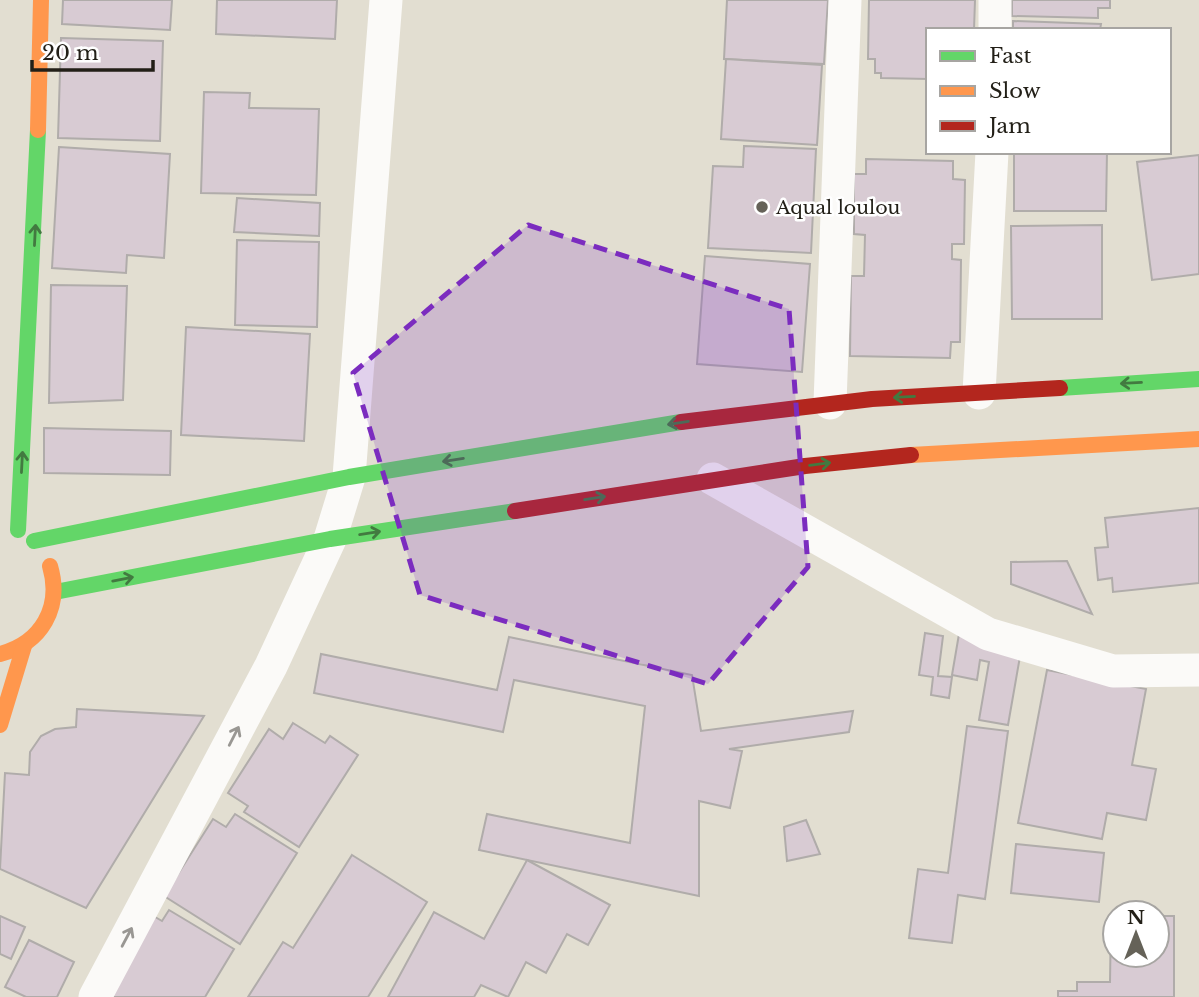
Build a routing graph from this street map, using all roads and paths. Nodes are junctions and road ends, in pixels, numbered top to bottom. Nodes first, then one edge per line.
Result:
1 (41, 0) edge
2 (386, 0) edge
3 (845, 0) edge
4 (996, 0) edge
5 (995, 28) edge
6 (992, 154) edge
7 (1199, 379) edge
8 (979, 393) junction
9 (830, 403) junction
10 (1199, 439) edge
11 (349, 477) junction
12 (713, 479) junction
13 (0, 526) edge
14 (18, 530) junction
15 (330, 539) junction
16 (34, 541) junction
17 (55, 592) junction
18 (24, 646) junction
19 (0, 654) edge
20 (1199, 670) edge
21 (0, 725) edge
22 (94, 997) edge

14 -> 1 street
2 - 11 street
3 - 9 street
4 - 5 street
6 - 8 street
7 -> 8 street
8 -> 9 street
9 -> 11 street
12 -> 10 street
11 - 15 street
11 - 16 street
15 -> 12 street
12 - 20 street
13 - 14 street
14 - 16 street
17 -> 15 street
22 -> 15 street
16 - 17 street
17 - 18 street
18 - 19 street
18 - 21 street

